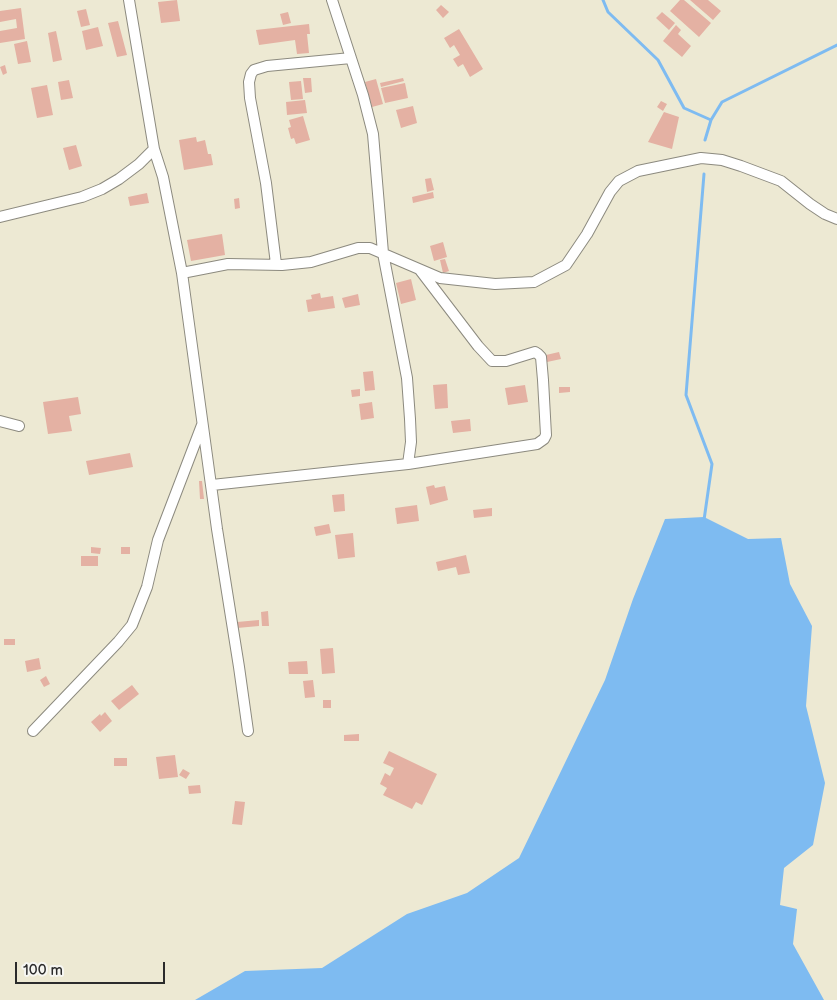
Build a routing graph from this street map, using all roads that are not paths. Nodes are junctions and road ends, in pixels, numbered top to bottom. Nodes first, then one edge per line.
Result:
1 (128, 0) edge
2 (332, 0) edge
3 (351, 58) junction
4 (154, 148) junction
5 (0, 218) edge
6 (837, 219) edge
7 (383, 253) junction
8 (276, 264) junction
9 (420, 270) junction
10 (182, 273) junction
11 (0, 421) edge
12 (203, 421) junction
13 (19, 426) dead end
14 (408, 464) junction
15 (212, 485) junction
16 (33, 731) dead end
17 (248, 731) dead end

1 - 4 street
2 - 3 street
3 - 7 street
3 - 8 street
4 - 5 street
4 - 10 street
6 - 9 street
7 - 8 street
7 - 9 street
7 - 14 street
8 - 10 street
9 - 14 street
10 - 12 street
11 - 13 street
12 - 15 street
12 - 16 street
14 - 15 street
15 - 17 street

